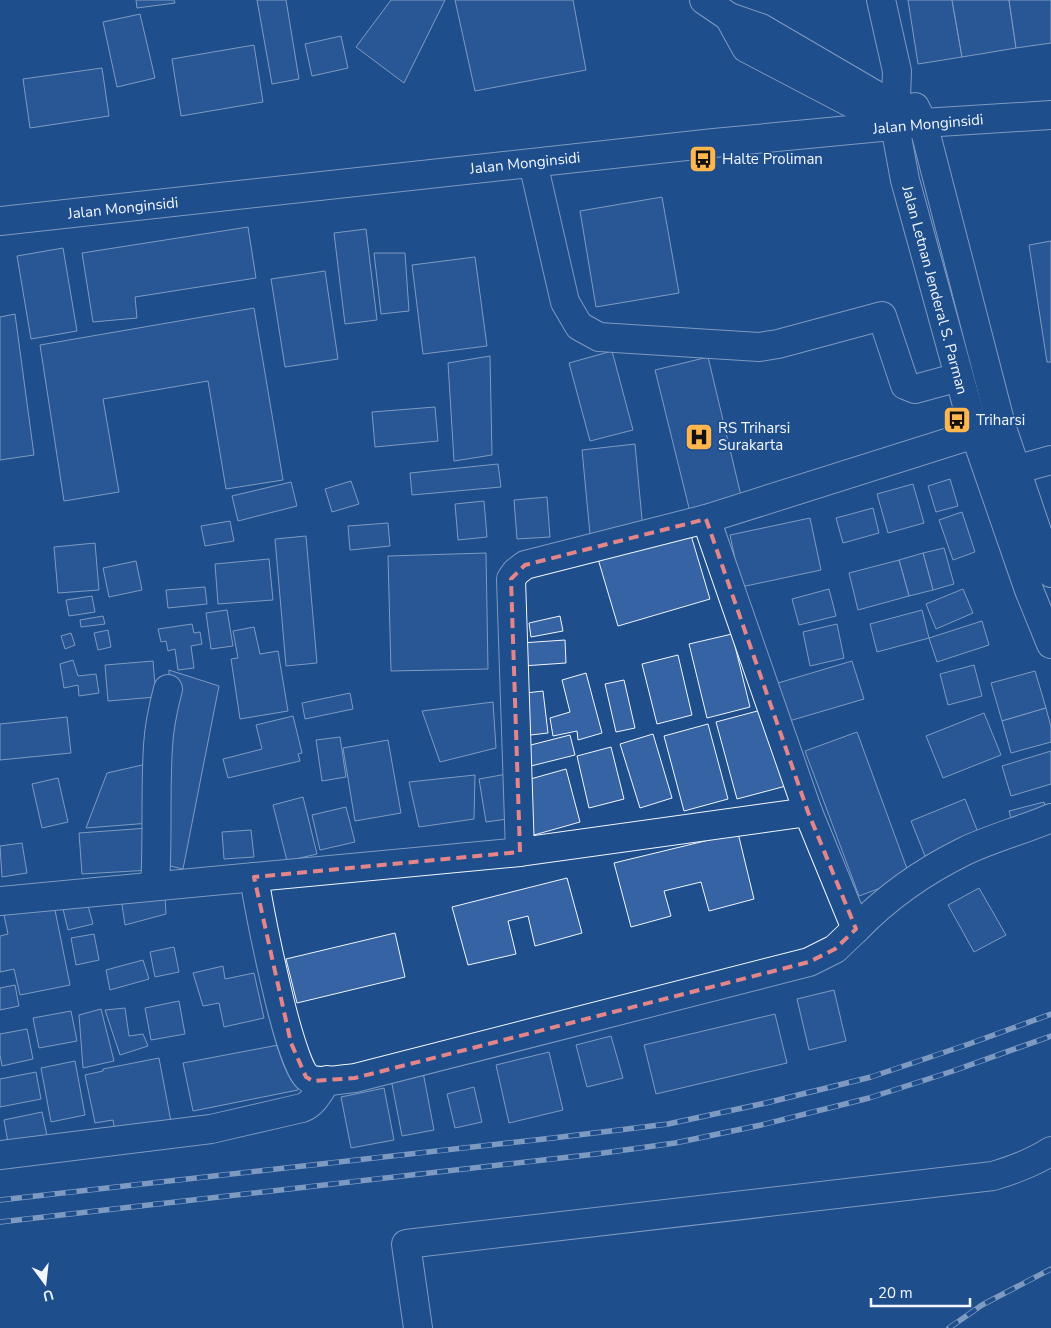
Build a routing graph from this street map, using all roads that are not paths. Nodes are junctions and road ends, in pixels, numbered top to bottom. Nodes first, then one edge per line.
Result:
1 (704, 0) edge
2 (881, 0) edge
3 (898, 71) junction
4 (1051, 115) edge
5 (896, 117) junction
6 (922, 123) junction
7 (533, 163) junction
8 (0, 221) edge
9 (959, 377) junction
10 (1001, 425) junction
11 (975, 434) junction
12 (1051, 460) edge
13 (1015, 470) junction
14 (706, 519) junction
15 (1051, 573) edge
16 (1051, 644) edge
17 (168, 689) dead end
18 (808, 812) junction
19 (1051, 818) edge
20 (520, 852) junction
21 (254, 877) junction
22 (155, 886) junction
23 (0, 901) edge
24 (856, 929) junction
25 (327, 1080) junction
26 (1051, 1151) edge
27 (0, 1155) edge
28 (418, 1328) edge

1 - 5 street
2 - 3 street, Jalan Letnan Jenderal S. Parman
3 - 5 street, Jalan Letnan Jenderal S. Parman
3 - 6 street, Jalan Letnan Jenderal S. Parman
4 - 6 street, Jalan Monginsidi
5 - 6 street, Jalan Monginsidi
5 - 7 street, Jalan Monginsidi
5 - 9 street, Jalan Letnan Jenderal S. Parman
6 - 10 street, Jalan Letnan Jenderal S. Parman
7 - 8 street, Jalan Monginsidi
7 - 9 street
9 - 11 street, Jalan Letnan Jenderal S. Parman
10 - 11 street
10 - 13 street, Jalan Letnan Jenderal S. Parman
11 - 14 street
11 - 16 street, Jalan Letnan Jenderal S. Parman
12 - 13 street
13 - 15 street, Jalan Letnan Jenderal S. Parman
14 - 18 street
14 - 20 street
17 - 22 street
18 - 20 street
18 - 24 street
19 - 24 street
20 - 21 street
21 - 22 street
21 - 25 street
22 - 23 street
24 - 25 street
25 - 27 street
26 - 28 street

